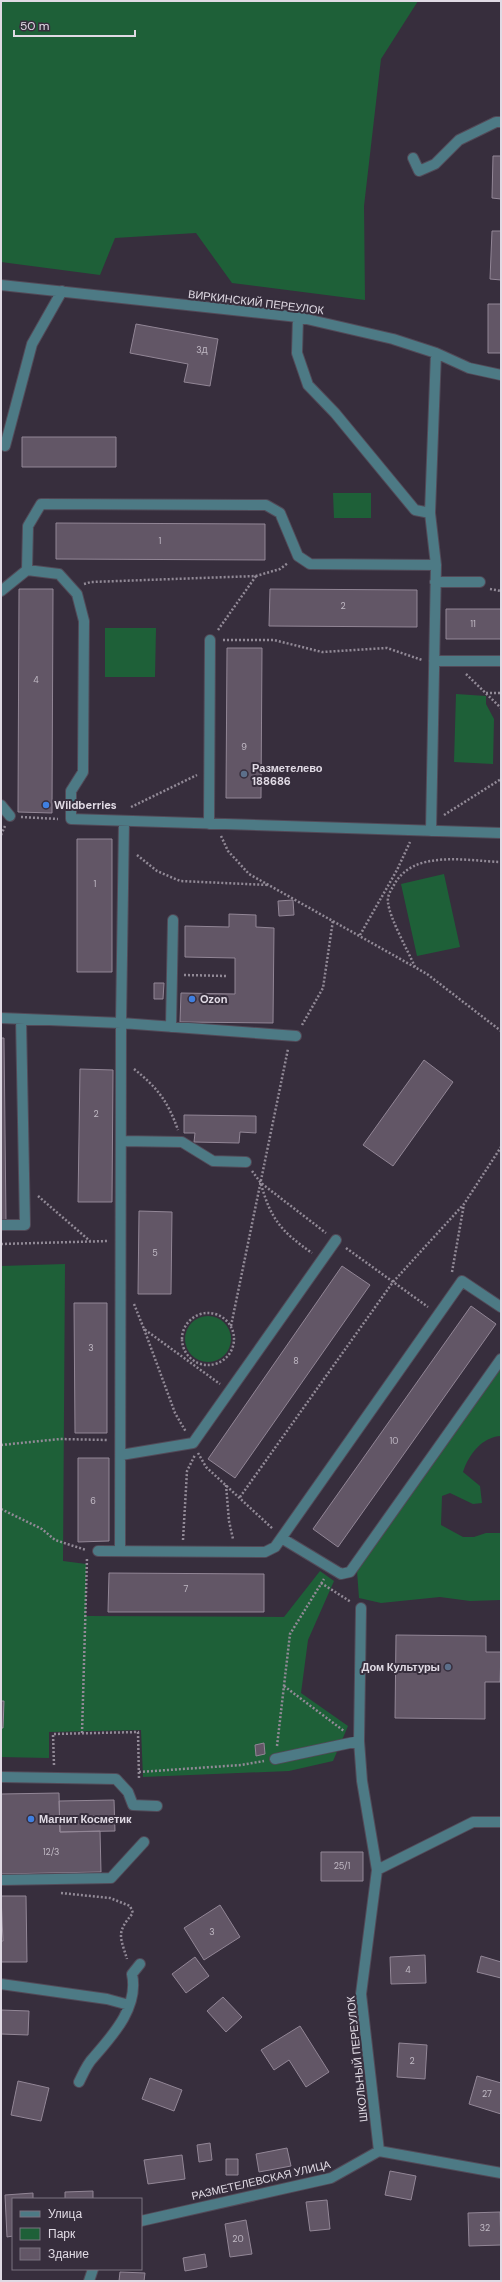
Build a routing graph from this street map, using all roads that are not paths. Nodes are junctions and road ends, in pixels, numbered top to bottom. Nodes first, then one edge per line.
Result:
1 (501, 122) edge
2 (413, 158) dead end
3 (1, 285) edge
4 (62, 291) junction
5 (298, 317) junction
6 (436, 353) junction
7 (501, 375) edge
8 (5, 446) dead end
9 (430, 513) junction
10 (436, 566) junction
11 (27, 570) junction
12 (435, 582) junction
13 (480, 582) dead end
14 (1, 591) edge
15 (210, 640) road end
16 (434, 661) junction
17 (501, 661) edge
18 (1, 805) edge
19 (10, 816) road end
20 (120, 821) junction
21 (213, 824) junction
22 (431, 831) junction
23 (501, 833) edge
24 (172, 920) dead end
25 (1, 1018) edge
26 (21, 1019) junction
27 (121, 1023) junction
28 (171, 1027) junction
29 (296, 1036) road end
30 (122, 1141) junction
31 (246, 1162) dead end
32 (1, 1225) edge
33 (336, 1240) dead end
34 (501, 1307) edge
35 (501, 1359) edge
36 (121, 1455) junction
37 (283, 1539) junction
38 (93, 1551) road end
39 (120, 1551) junction
40 (361, 1608) road end
41 (358, 1741) junction
42 (275, 1759) road end
43 (1, 1777) edge
44 (157, 1806) dead end
45 (501, 1822) edge
46 (144, 1842) dead end
47 (377, 1870) junction
48 (1, 1880) edge
49 (140, 1964) dead end
50 (1, 1984) edge
51 (129, 2005) junction
52 (79, 2082) dead end
53 (379, 2151) junction
54 (501, 2173) edge
55 (142, 2221) edge
56 (93, 2270) edge
57 (89, 2281) edge

1 - 2 street
3 - 4 street, ВИРКИНСКИЙ ПЕРЕУЛОК
4 - 5 street, ВИРКИНСКИЙ ПЕРЕУЛОК
4 - 8 street
5 - 6 street, ВИРКИНСКИЙ ПЕРЕУЛОК
5 - 9 street
6 - 7 street, ВИРКИНСКИЙ ПЕРЕУЛОК
6 - 9 street
9 - 10 street
10 - 11 street
10 - 12 street
11 - 14 street
11 - 20 street
12 - 13 street
12 - 16 street
15 - 21 street
16 - 17 street
16 - 22 street
18 - 19 street
20 - 21 street
20 - 27 street
21 - 22 street
22 - 23 street
24 - 28 street
25 - 26 street
26 - 27 street
26 - 32 street
27 - 28 street
27 - 30 street
28 - 29 street
30 - 31 street
30 - 36 street
33 - 36 street
34 - 37 street
35 - 37 street
36 - 39 street
37 - 39 street
38 - 39 street
40 - 41 street, ШКОЛЬНЫЙ ПЕРЕУЛОК
41 - 42 street
41 - 47 street, ШКОЛЬНЫЙ ПЕРЕУЛОК
43 - 44 street
45 - 47 street
46 - 48 street
47 - 53 street, ШКОЛЬНЫЙ ПЕРЕУЛОК
49 - 51 street
50 - 51 street
51 - 52 street
53 - 54 street
53 - 55 street, РАЗМЕТЕЛЕВСКАЯ УЛИЦА
56 - 57 street

